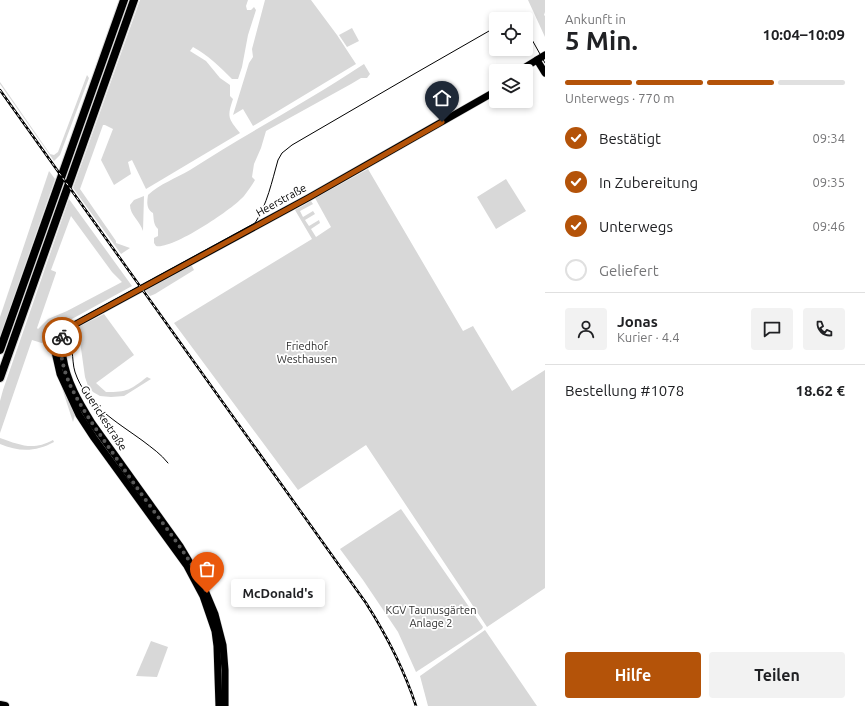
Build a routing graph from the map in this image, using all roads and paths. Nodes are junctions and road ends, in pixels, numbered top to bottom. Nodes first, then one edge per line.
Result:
1 (124, 0) edge
2 (134, 0) edge
3 (545, 55) edge
4 (541, 61) edge
5 (533, 67) edge
6 (545, 73) edge
7 (489, 95) edge
8 (74, 325) junction
9 (0, 350) edge
10 (0, 378) edge
11 (219, 706) edge
12 (225, 706) edge

1 - 9 highway
2 - 10 highway
3 - 4 main road
4 - 5 main road
4 - 6 main road
7 - 8 main road, Heerstraße
8 - 11 main road, Guerickestraße
8 - 12 main road, Guerickestraße

